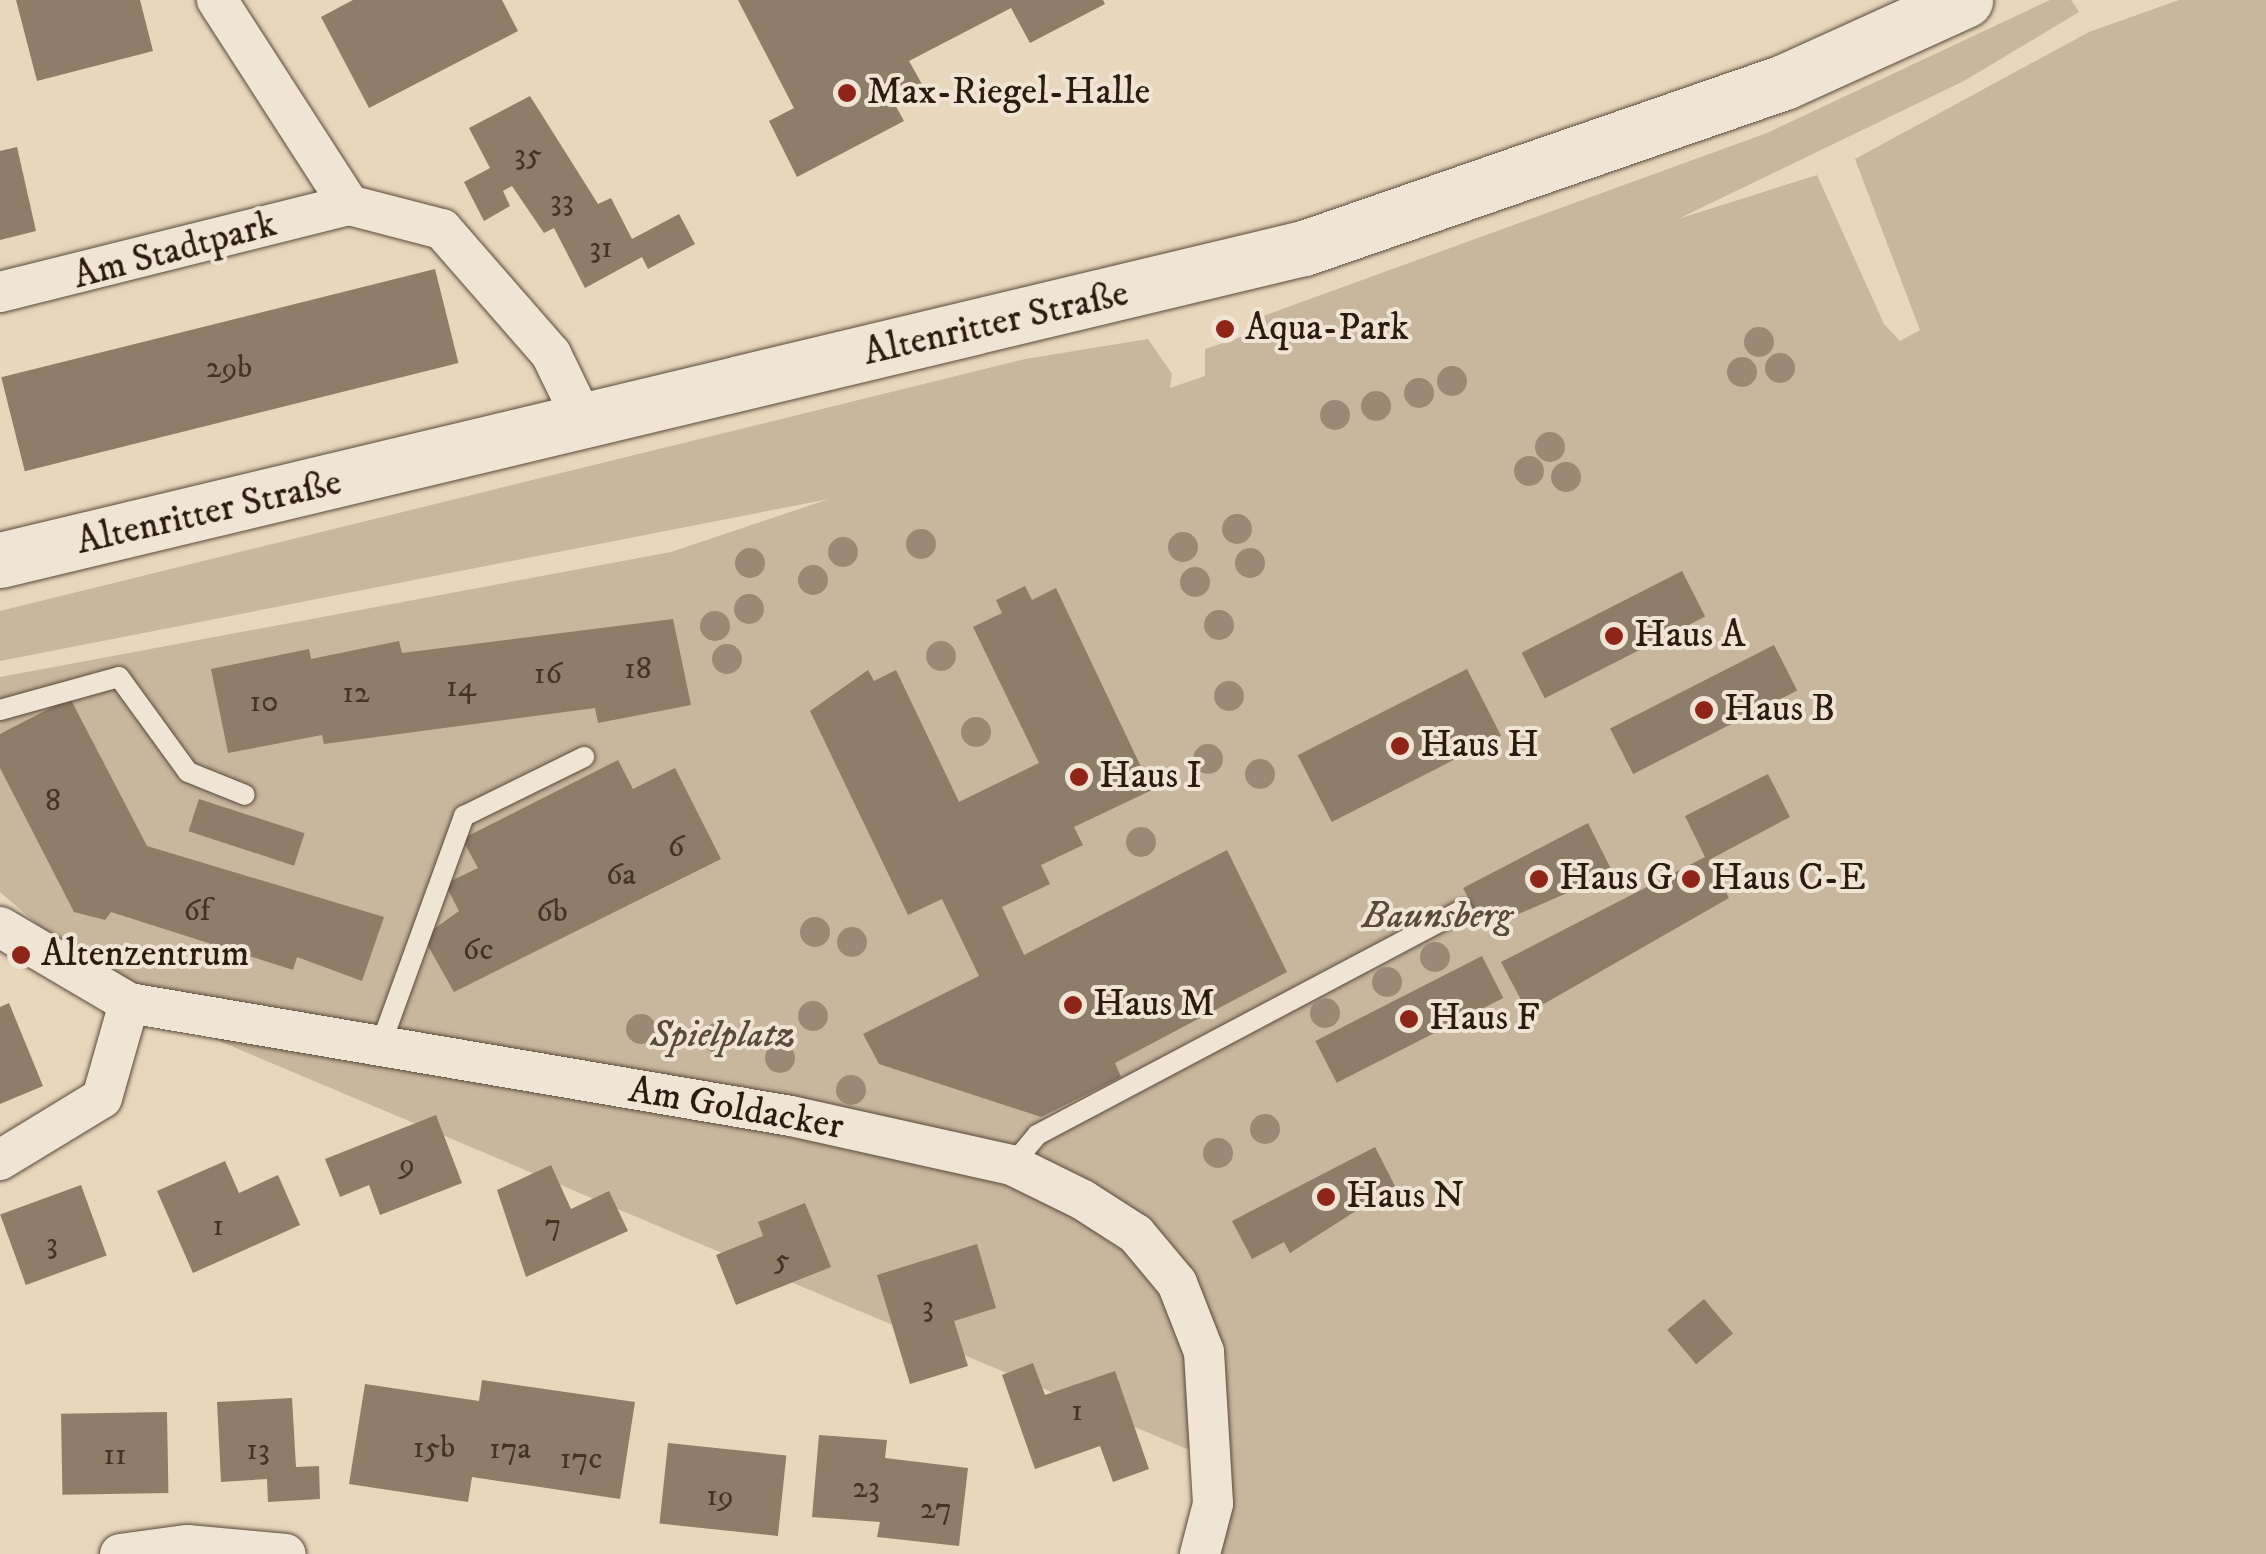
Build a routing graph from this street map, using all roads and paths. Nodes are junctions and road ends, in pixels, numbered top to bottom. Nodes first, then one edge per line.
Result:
1 (217, 0) edge
2 (1964, 0) edge
3 (1889, 17) edge
4 (349, 205) junction
5 (0, 292) edge
6 (584, 420) junction
7 (0, 560) edge
8 (0, 710) edge
9 (584, 756) dead end
10 (244, 795) dead end
11 (1462, 910) dead end
12 (0, 928) edge
13 (129, 1002) junction
14 (381, 1044) junction
15 (0, 1160) edge
16 (1012, 1165) junction
17 (120, 1554) edge
18 (286, 1554) edge
19 (1200, 1554) edge

1 - 4 street
2 - 3 main road, Altenritter Straße
3 - 6 main road, Altenritter Straße
4 - 5 street, Am Stadtpark
4 - 6 street, Am Stadtpark
6 - 7 main road, Altenritter Straße
8 - 10 lane
9 - 14 lane
11 - 16 lane
12 - 13 street, Am Goldacker
13 - 14 street, Am Goldacker
13 - 15 street
14 - 16 street, Am Goldacker
16 - 19 street, Am Goldacker
17 - 18 street

